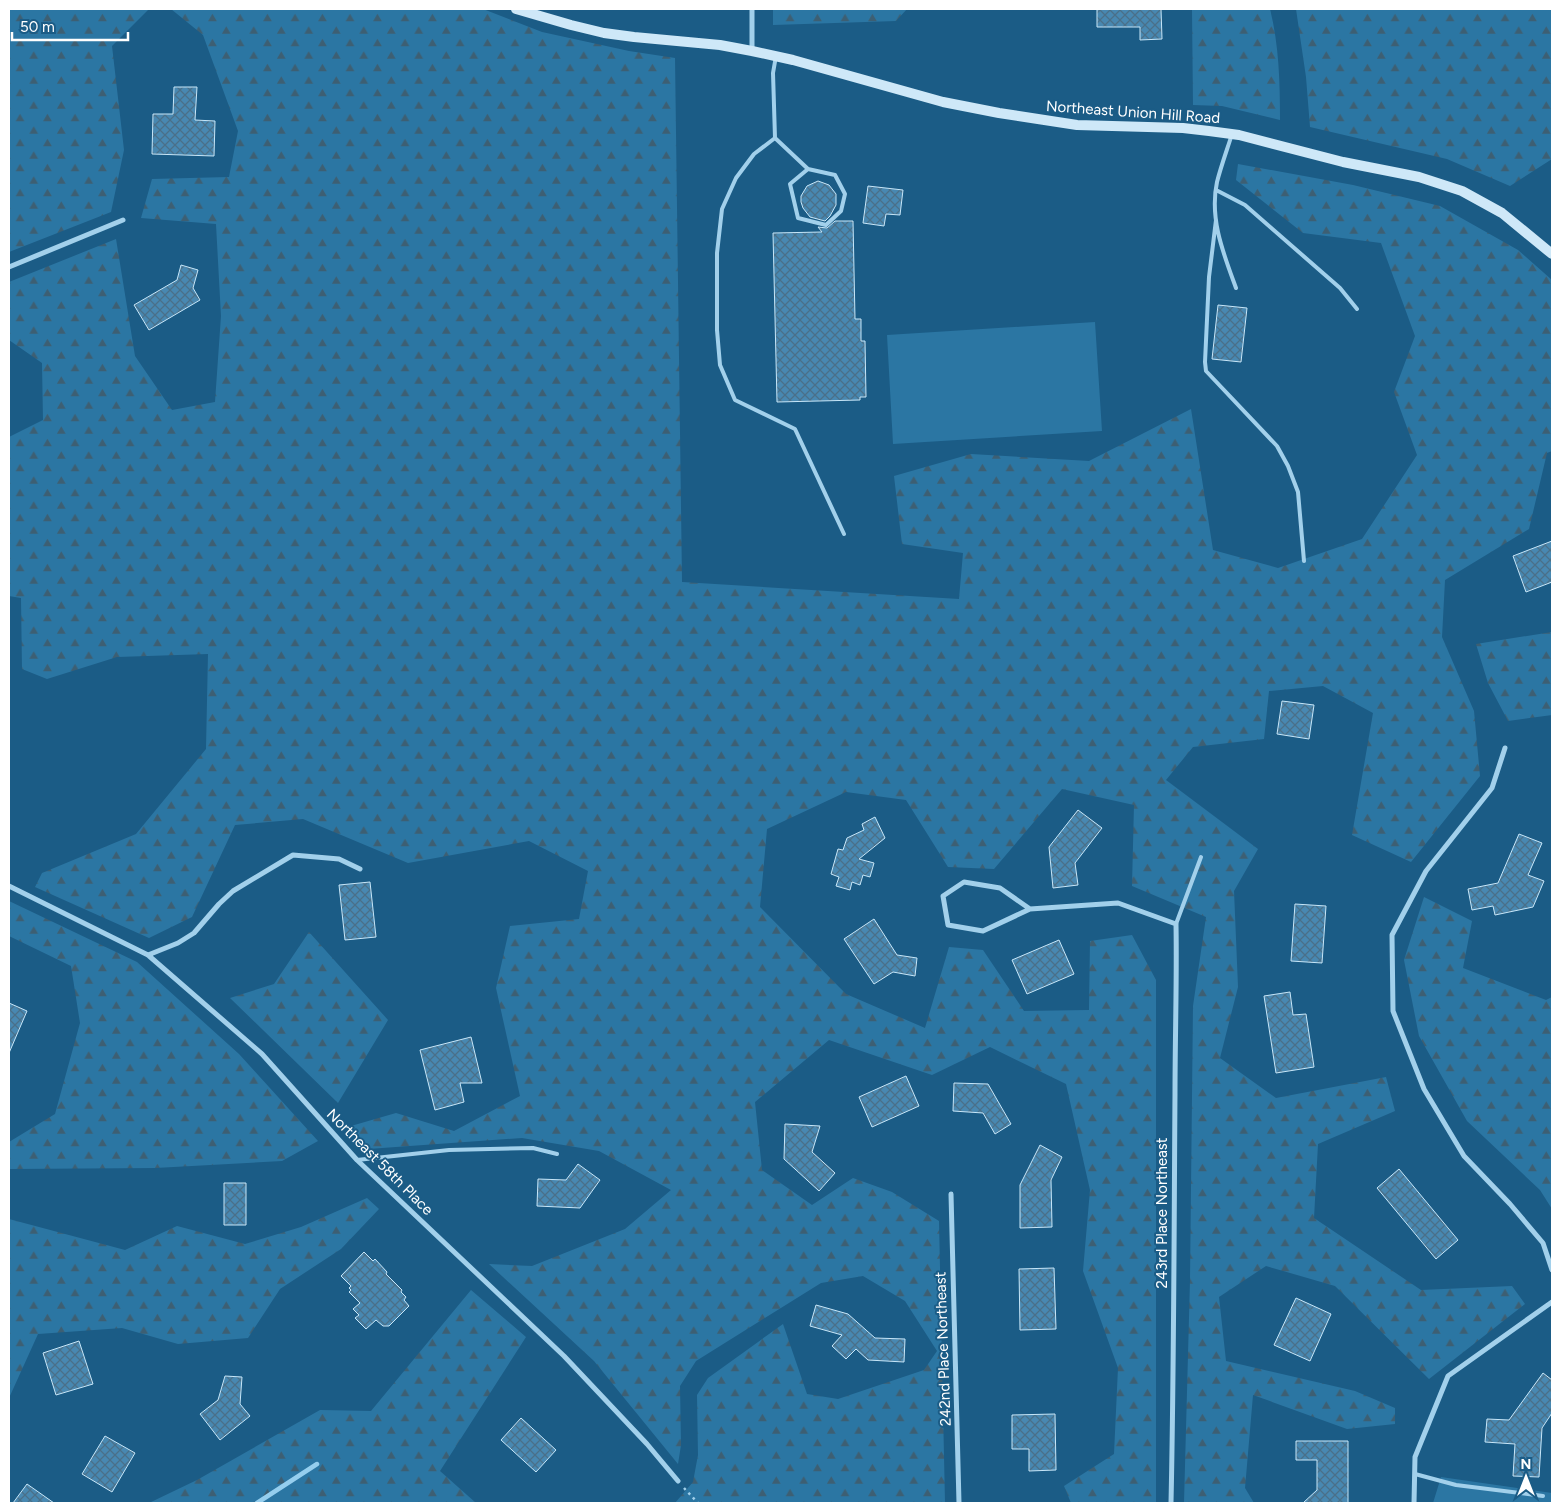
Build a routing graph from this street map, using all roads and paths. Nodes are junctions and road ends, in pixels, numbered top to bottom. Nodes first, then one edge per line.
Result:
1 (516, 9) edge
2 (752, 9) edge
3 (752, 51) junction
4 (776, 56) junction
5 (1232, 134) junction
6 (775, 138) junction
7 (808, 169) junction
8 (1216, 190) junction
9 (123, 220) dead end
10 (1216, 220) junction
11 (1552, 254) edge
12 (9, 267) edge
13 (1236, 288) dead end
14 (1357, 308) dead end
15 (844, 534) dead end
16 (1304, 561) dead end
17 (1505, 748) dead end
18 (1201, 857) dead end
19 (360, 869) dead end
20 (9, 886) edge
21 (1030, 909) junction
22 (1176, 924) junction
23 (148, 955) junction
24 (557, 1154) dead end
25 (357, 1160) junction
26 (951, 1194) dead end
27 (1552, 1270) edge
28 (1552, 1302) edge
29 (1415, 1474) junction
30 (678, 1481) joint
31 (1543, 1496) dead end
32 (698, 1503) edge
33 (959, 1503) edge
34 (1172, 1503) edge
35 (1414, 1503) edge

1 - 3 street, Northeast Union Hill Road
2 - 3 street
3 - 4 street, Northeast Union Hill Road
4 - 5 street, Northeast Union Hill Road
4 - 6 lane
5 - 8 lane
5 - 11 street, Northeast Union Hill Road
6 - 7 lane
6 - 15 lane
7 - 7 lane
8 - 10 lane
8 - 14 lane
9 - 12 street
10 - 13 lane
10 - 16 lane
17 - 27 street
18 - 22 lane
19 - 23 street
20 - 23 street, Northeast 58th Place
21 - 21 street
21 - 22 street
22 - 34 street, 243rd Place Northeast
23 - 25 street, Northeast 58th Place
24 - 25 lane
25 - 30 street, Northeast 58th Place
26 - 33 street, 242nd Place Northeast
28 - 29 street
29 - 31 lane
29 - 35 street
30 - 32 path

